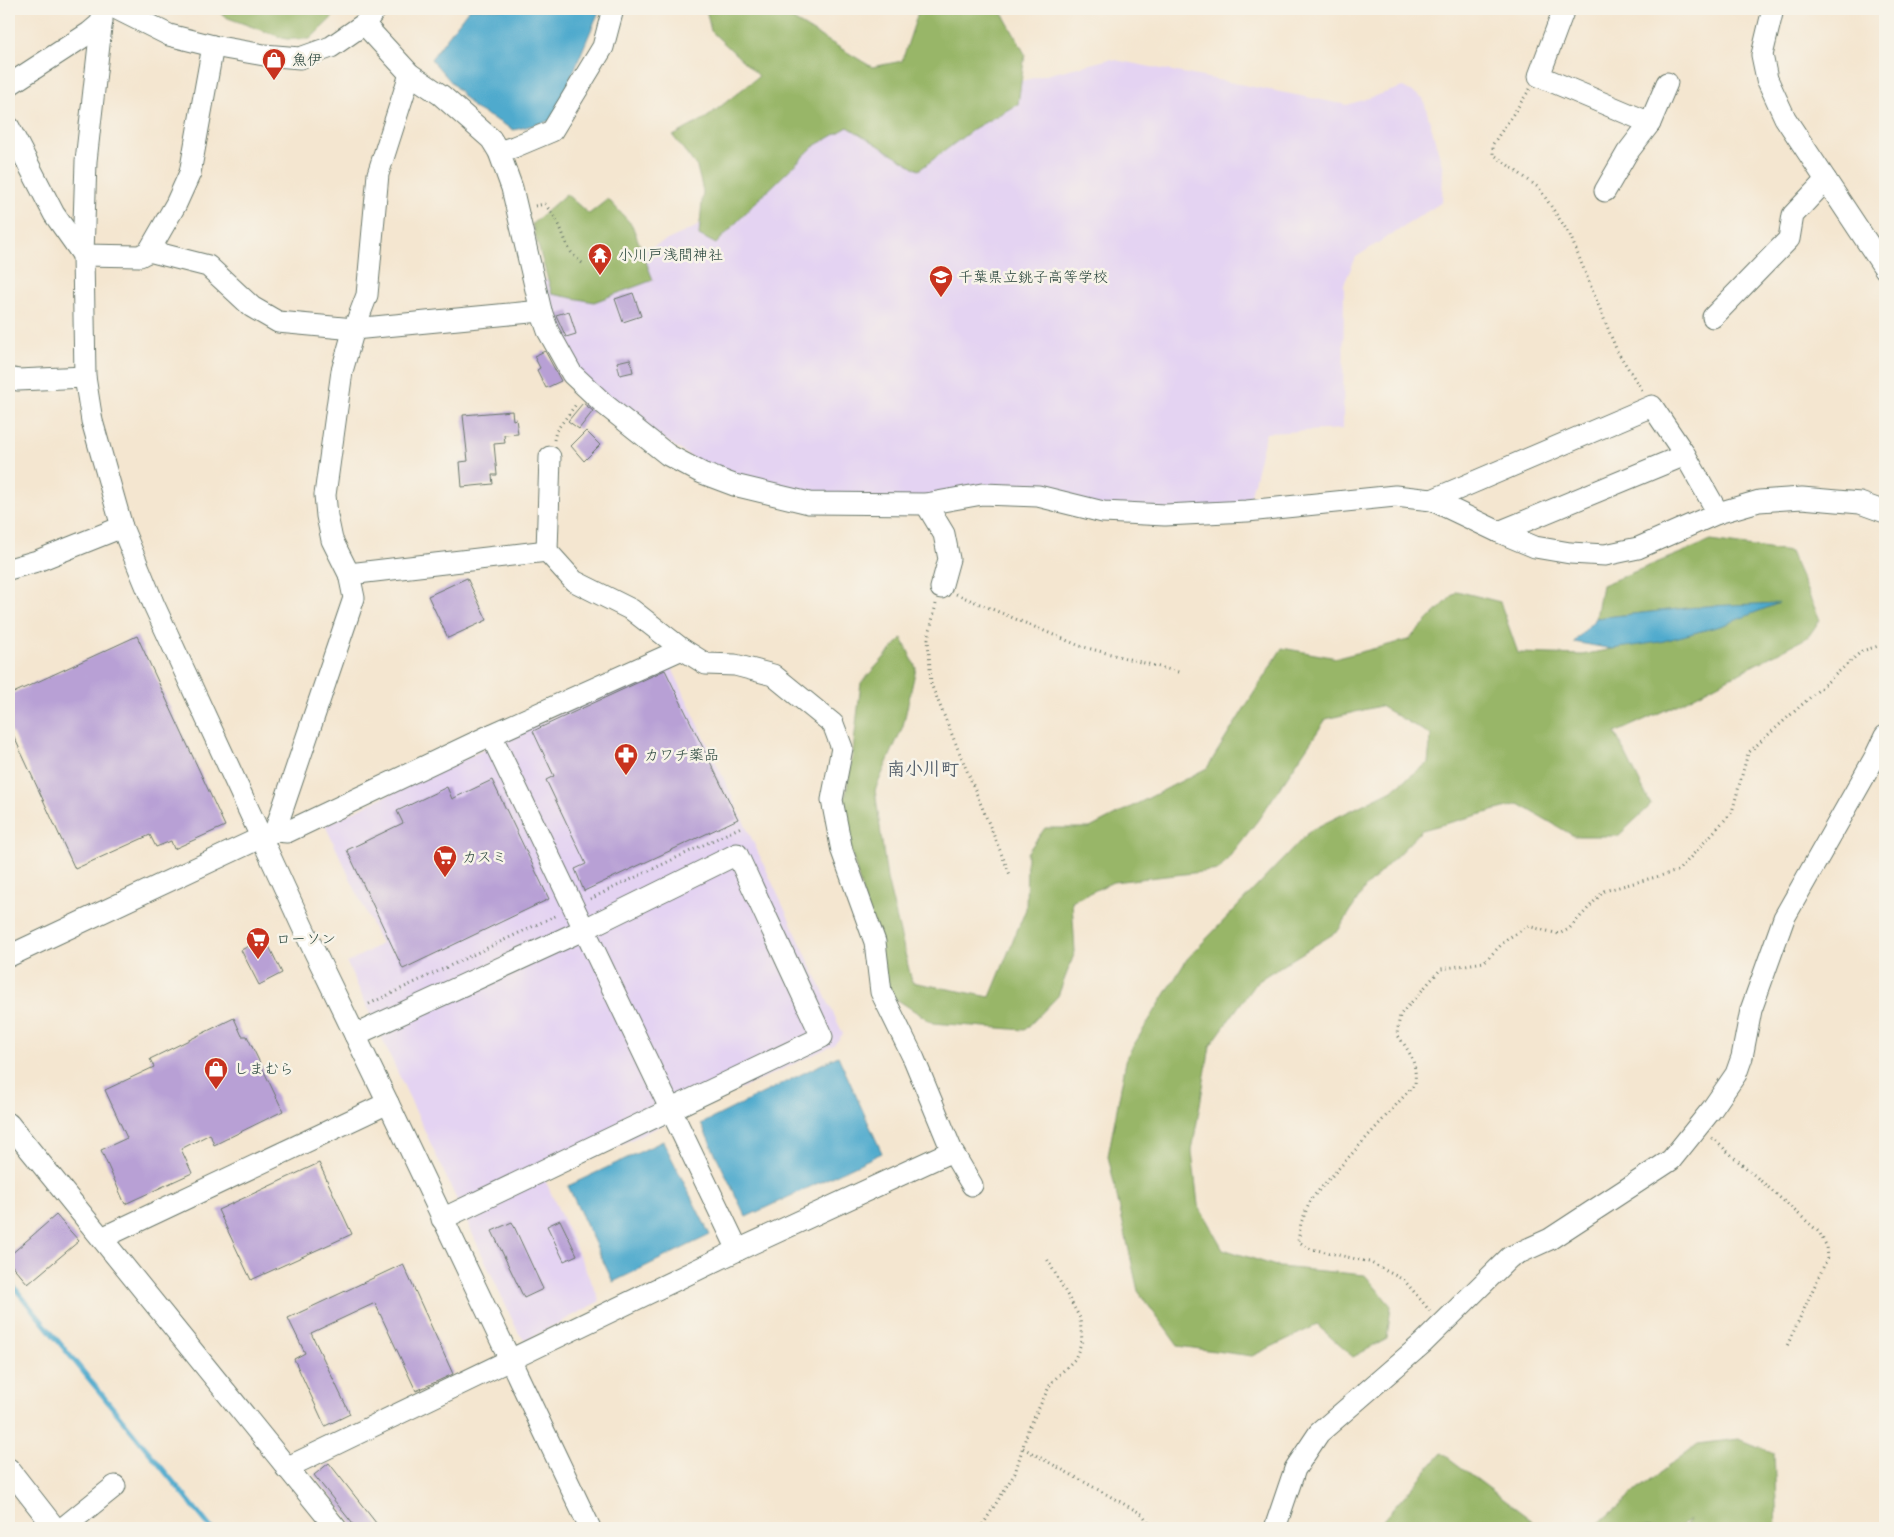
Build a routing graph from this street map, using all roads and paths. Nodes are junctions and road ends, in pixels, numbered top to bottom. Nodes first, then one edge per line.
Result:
1 (613, 9) edge
2 (1564, 9) edge
3 (1773, 9) edge
4 (107, 13) edge
5 (370, 16) edge
6 (213, 46) junction
7 (410, 74) junction
8 (1539, 76) junction
9 (1667, 83) dead end
10 (9, 84) edge
11 (1650, 123) junction
12 (9, 127) edge
13 (499, 152) junction
14 (1826, 180) junction
15 (1605, 191) dead end
16 (545, 204) dead end
17 (149, 251) junction
18 (84, 255) junction
19 (585, 265) dead end
20 (1885, 269) edge
21 (541, 311) junction
22 (1713, 317) dead end
23 (354, 328) junction
24 (85, 377) junction
25 (9, 378) edge
26 (587, 389) junction
27 (1652, 406) junction
28 (1686, 455) junction
29 (550, 457) joint
30 (1432, 500) junction
31 (926, 504) junction
32 (1885, 512) edge
33 (1718, 513) junction
34 (122, 527) junction
35 (1499, 532) junction
36 (547, 551) junction
37 (9, 569) edge
38 (349, 574) junction
39 (940, 588) junction
40 (1885, 644) edge
41 (682, 649) junction
42 (1182, 673) dead end
43 (491, 735) junction
44 (1885, 736) edge
45 (268, 834) junction
46 (1011, 877) dead end
47 (585, 929) junction
48 (9, 956) edge
49 (356, 1035) junction
50 (388, 1103) junction
51 (670, 1110) junction
52 (9, 1124) edge
53 (1698, 1126) junction
54 (952, 1151) junction
55 (972, 1185) dead end
56 (442, 1219) junction
57 (102, 1238) junction
58 (738, 1250) junction
59 (1046, 1257) dead end
60 (1442, 1325) junction
61 (1787, 1346) dead end
62 (510, 1359) junction
63 (1023, 1448) junction
64 (286, 1468) junction
65 (9, 1469) edge
66 (115, 1486) dead end
67 (55, 1528) edge
68 (63, 1528) edge
69 (336, 1528) edge
70 (590, 1528) edge
71 (979, 1528) edge
72 (1153, 1528) edge
73 (1275, 1528) edge

1 - 13 street
2 - 8 street
3 - 14 street
4 - 6 street
4 - 10 street
4 - 18 street
5 - 6 street
5 - 7 street
6 - 17 street
7 - 13 street
7 - 23 street
8 - 11 street
8 - 27 path
9 - 11 street
11 - 15 street
12 - 18 street
13 - 21 street
14 - 20 street
14 - 22 street
16 - 19 path
17 - 18 street
17 - 23 street
18 - 24 street
21 - 23 street
21 - 26 street
23 - 38 street
24 - 25 street
24 - 34 street
26 - 29 path
26 - 31 street
27 - 28 street
27 - 30 street
28 - 33 street
28 - 35 street
29 - 36 street
30 - 31 street
30 - 35 street
31 - 39 street
32 - 33 street
33 - 35 street
34 - 37 street
34 - 45 street
36 - 38 street
36 - 41 street
38 - 45 street
39 - 42 path
39 - 46 path
40 - 60 path
41 - 43 street
41 - 54 street
43 - 45 street
43 - 47 street
44 - 53 street
45 - 48 street
45 - 49 street
47 - 49 street
47 - 51 street
47 - 51 street
49 - 50 street
50 - 56 street
50 - 57 street
51 - 56 street
51 - 58 street
52 - 57 street
53 - 60 street
53 - 61 path
54 - 55 street
54 - 58 street
56 - 62 street
57 - 64 street
58 - 62 street
59 - 63 path
60 - 73 street
62 - 64 street
62 - 70 street
63 - 71 path
63 - 72 path
64 - 69 street
65 - 67 street
66 - 68 street

